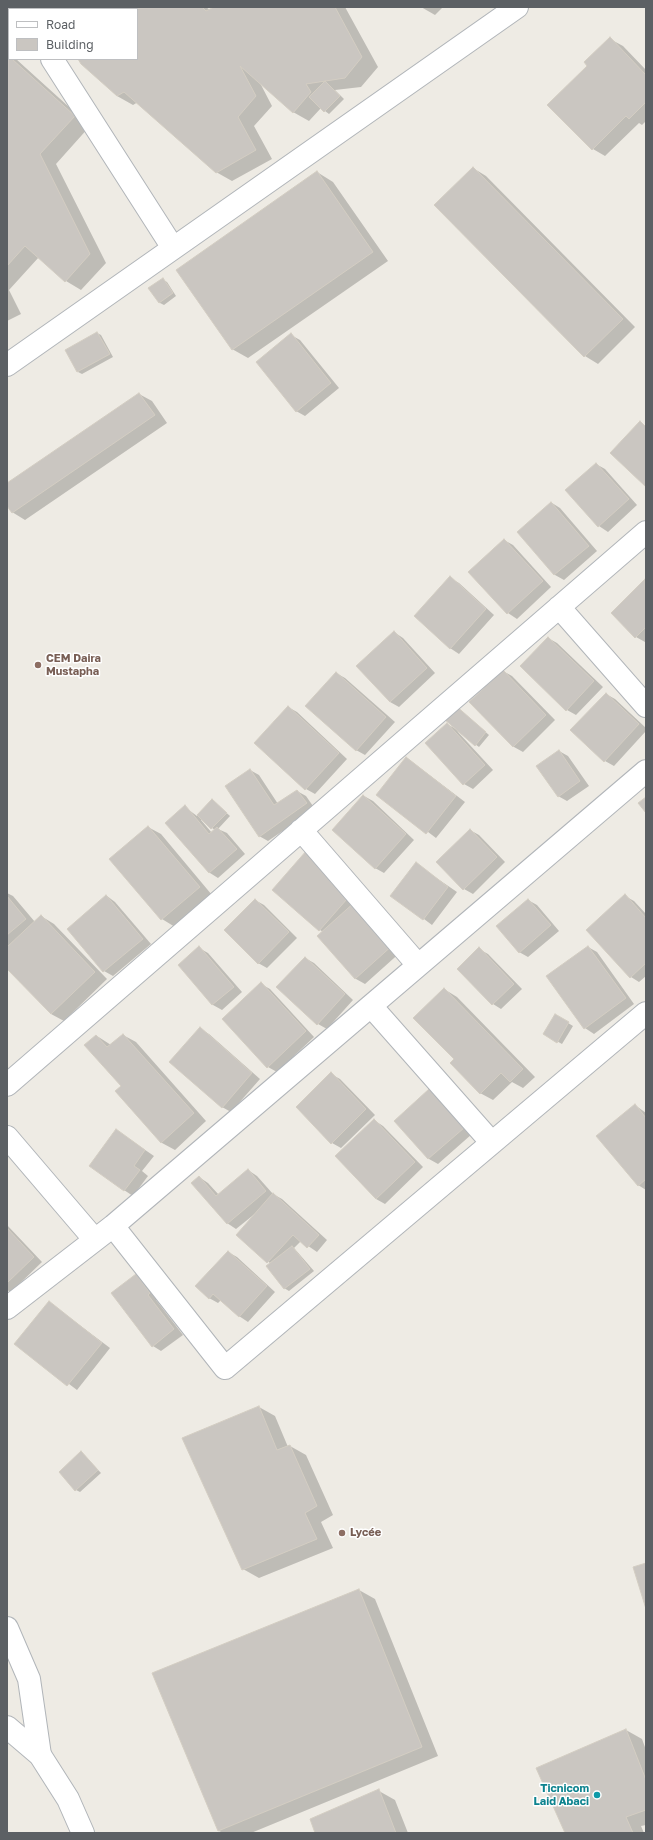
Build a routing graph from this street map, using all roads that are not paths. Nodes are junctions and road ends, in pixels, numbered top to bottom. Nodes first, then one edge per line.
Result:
1 (516, 7) edge
2 (53, 60) edge
3 (173, 248) junction
4 (7, 365) edge
5 (646, 532) edge
6 (559, 607) junction
7 (646, 706) edge
8 (646, 771) edge
9 (301, 830) junction
10 (418, 965) junction
11 (371, 1006) junction
12 (646, 1013) edge
13 (7, 1085) edge
14 (7, 1137) edge
15 (492, 1143) junction
16 (113, 1226) junction
17 (95, 1240) junction
18 (7, 1308) edge
19 (7, 1628) edge
20 (7, 1727) edge
21 (40, 1755) junction
22 (83, 1833) edge

1 - 3 street
2 - 3 street
3 - 4 street
5 - 6 street
6 - 7 street
6 - 9 street
8 - 10 street
9 - 10 street
9 - 13 street
10 - 11 street
11 - 15 street
11 - 16 street
12 - 15 street
14 - 17 street
15 - 16 street
16 - 17 street
17 - 18 street
19 - 21 street
20 - 21 street
21 - 22 street

